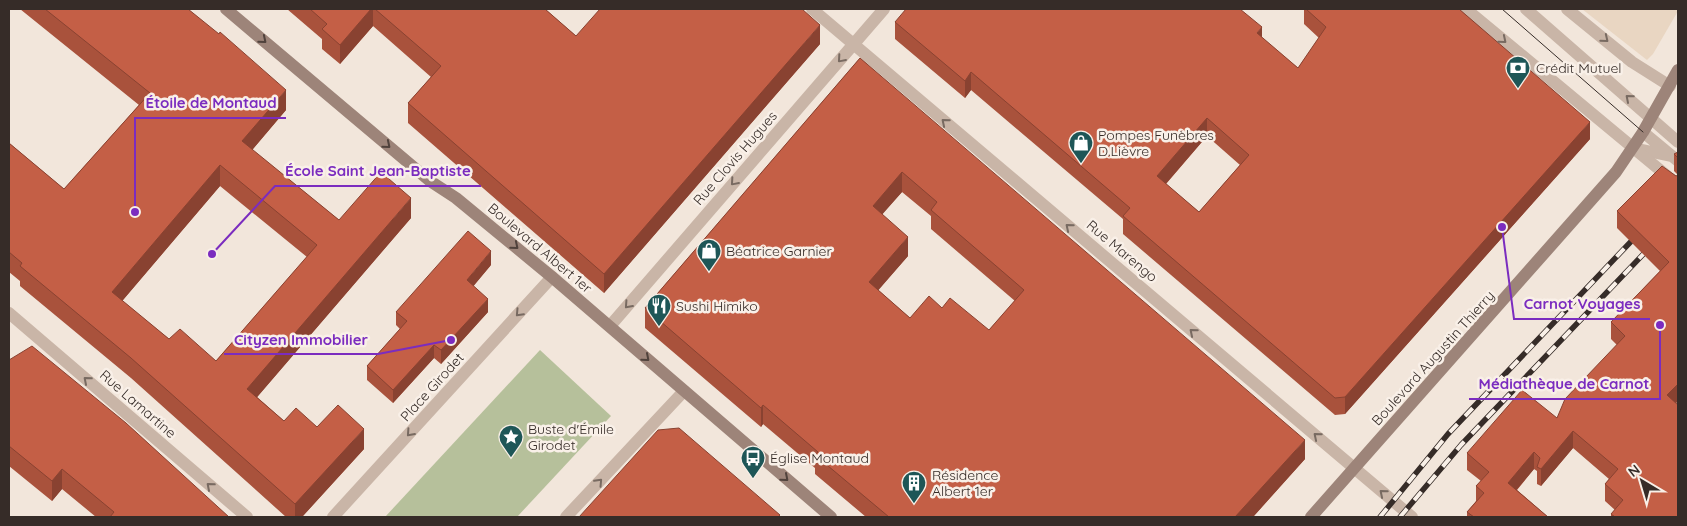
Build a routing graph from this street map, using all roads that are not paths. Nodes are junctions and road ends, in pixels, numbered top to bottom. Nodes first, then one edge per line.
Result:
1 (226, 9) edge
2 (812, 9) edge
3 (884, 9) edge
4 (1466, 9) edge
5 (1526, 9) edge
6 (1567, 9) edge
7 (854, 44) junction
8 (1678, 70) edge
9 (1670, 86) junction
10 (1651, 118) junction
11 (1643, 132) junction
12 (1678, 142) edge
13 (1633, 148) junction
14 (1676, 159) edge
15 (1678, 184) edge
16 (552, 277) junction
17 (9, 313) edge
18 (610, 326) junction
19 (684, 391) junction
20 (1354, 468) junction
21 (247, 517) edge
22 (333, 517) edge
23 (566, 517) edge
24 (830, 517) edge
25 (1311, 517) edge
26 (1412, 517) edge

1 -> 16 main road, Boulevard Albert 1er
2 - 7 street, Rue Marengo
3 - 7 street, Rue Clovis Hugues
4 -> 13 street
10 -> 5 street
6 -> 9 street
7 -> 18 street, Rue Clovis Hugues
20 -> 7 street, Rue Marengo
8 - 9 main road, Boulevard Augustin Thierry
9 - 10 main road, Boulevard Augustin Thierry
10 - 11 main road, Boulevard Augustin Thierry
10 - 12 street
11 - 13 main road, Boulevard Augustin Thierry
11 - 14 street
13 - 14 street
13 - 15 street
13 - 20 main road, Boulevard Augustin Thierry
16 - 18 main road, Boulevard Albert 1er
16 -> 22 street, Place Girodet
21 -> 17 street, Rue Lamartine
18 -> 19 main road, Boulevard Albert 1er
23 -> 19 street
19 -> 24 main road, Boulevard Albert 1er
20 - 25 main road, Boulevard Augustin Thierry
26 -> 20 street, Rue Marengo

